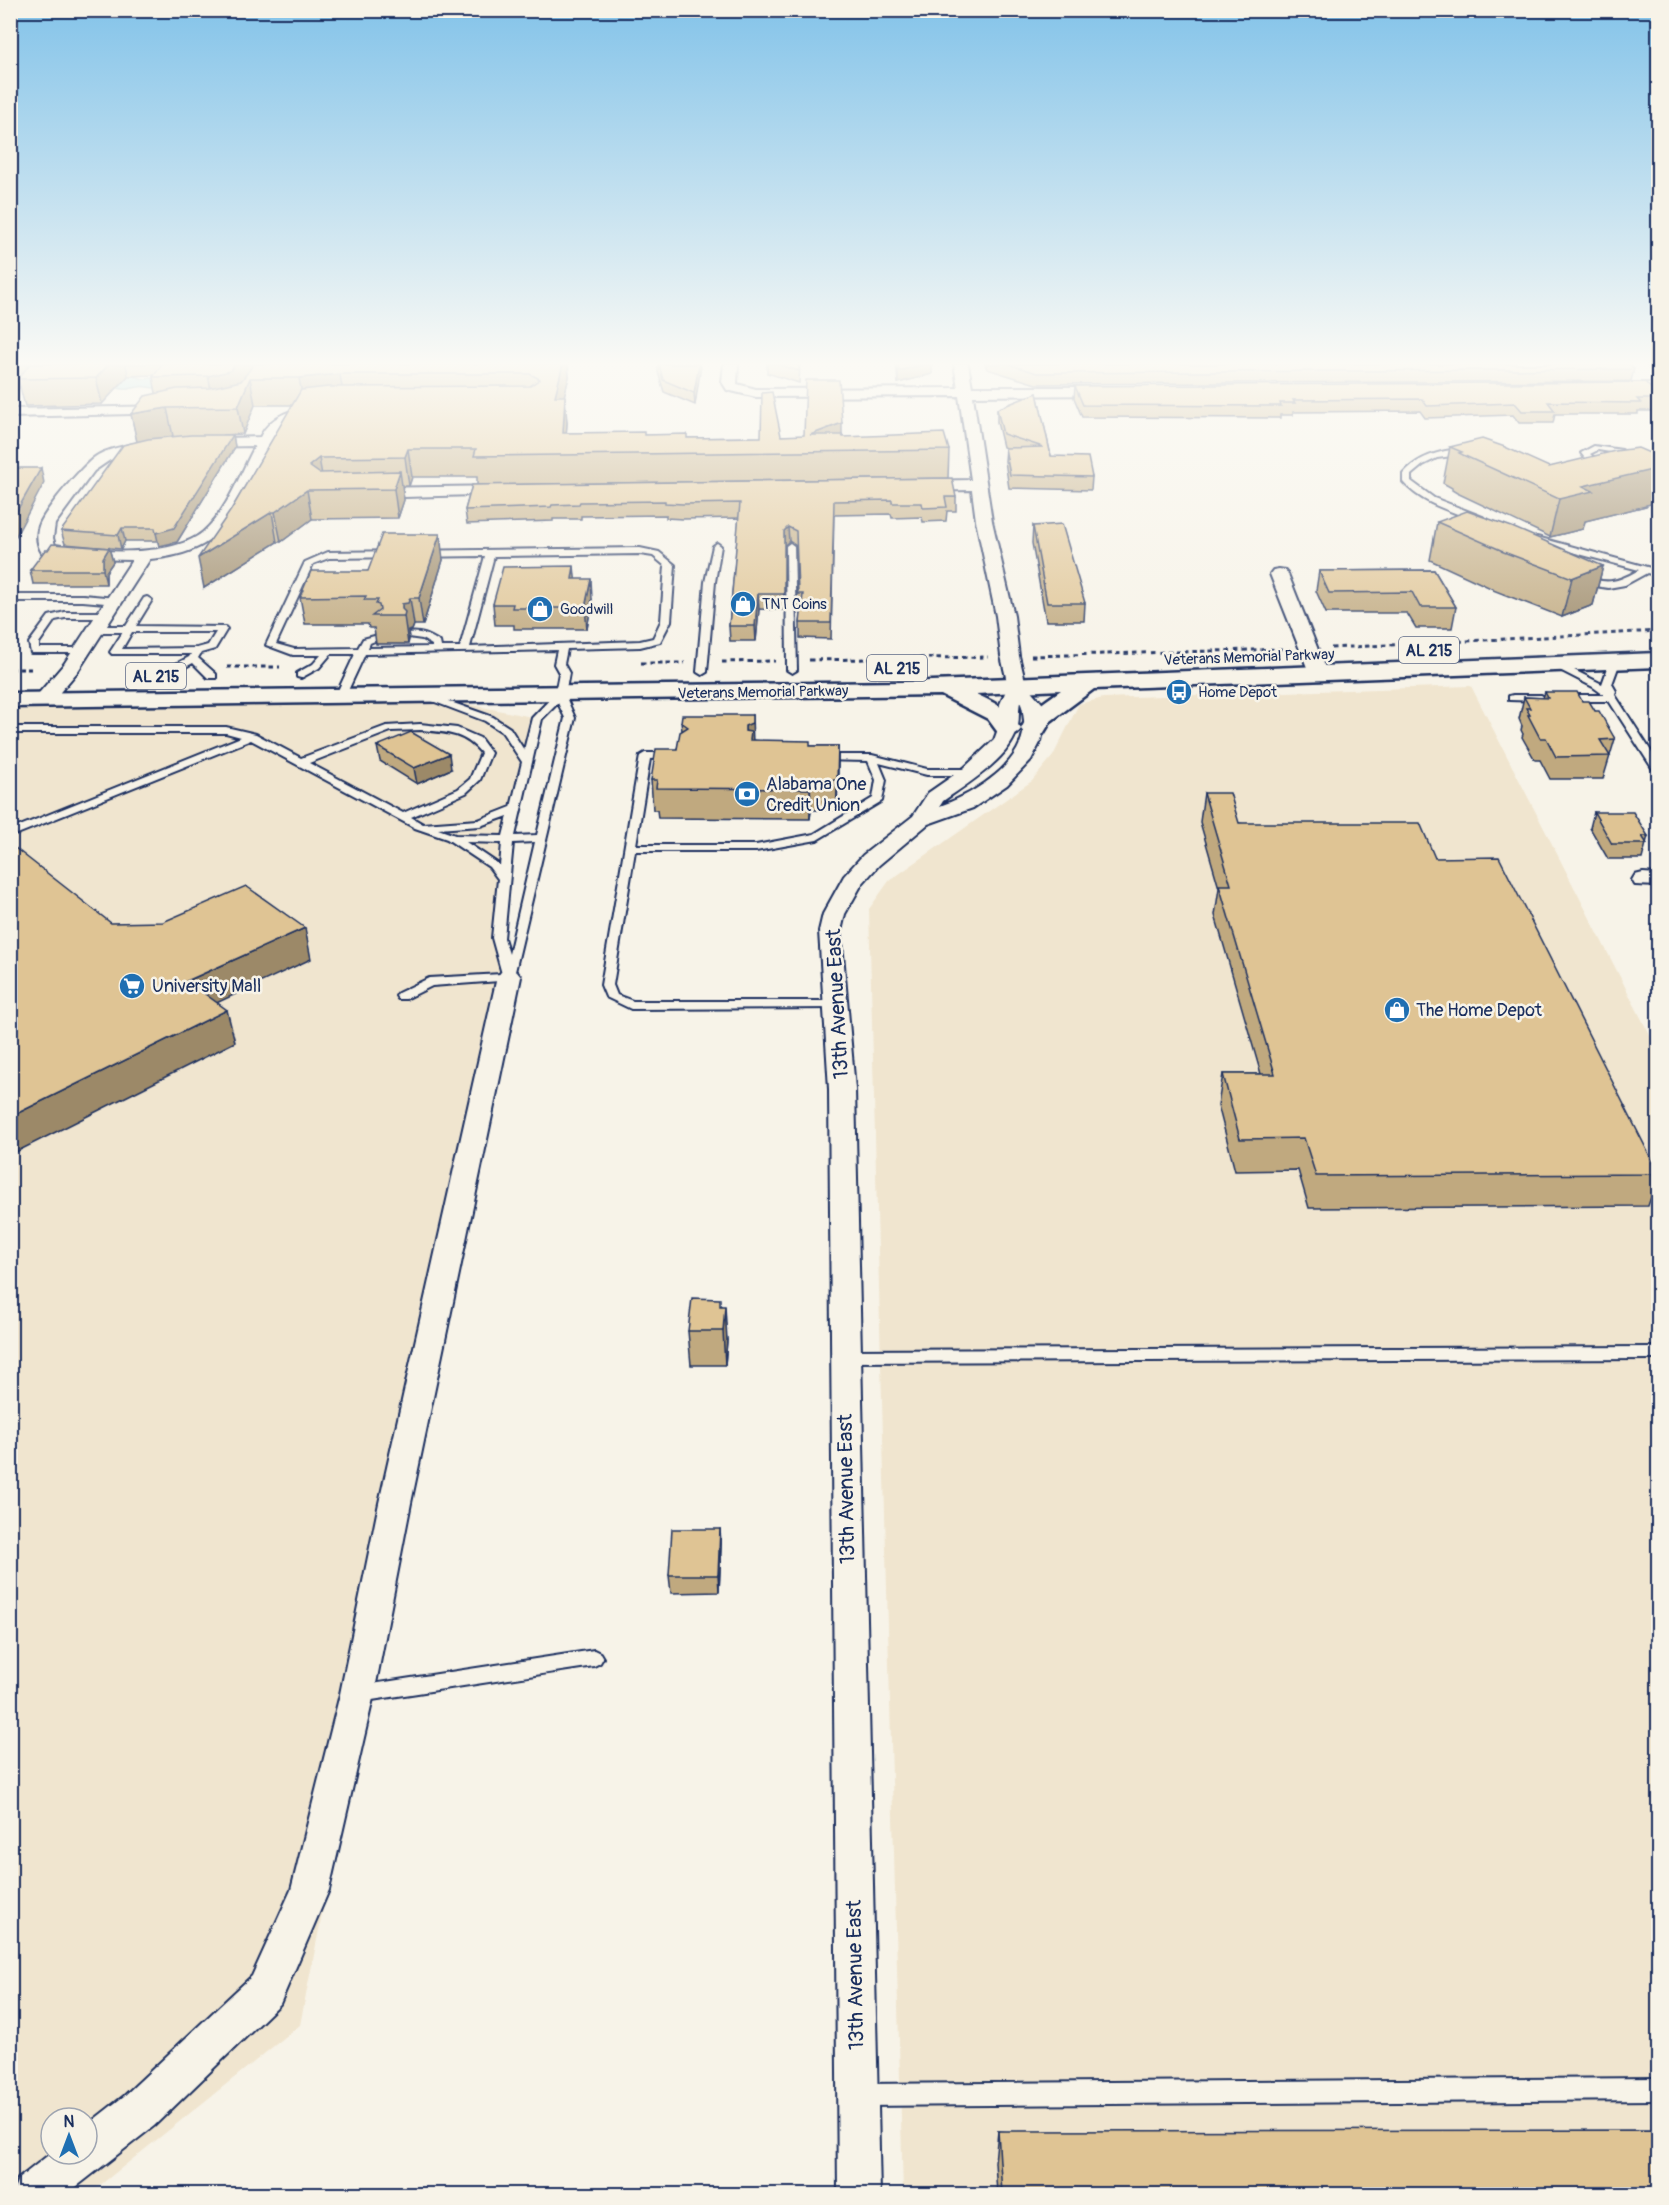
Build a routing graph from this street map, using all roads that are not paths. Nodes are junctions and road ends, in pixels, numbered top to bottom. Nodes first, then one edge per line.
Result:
1 (91, 467) edge
2 (251, 467) edge
3 (977, 467) edge
4 (1413, 467) edge
5 (980, 485) junction
6 (897, 486) edge
7 (515, 490) edge
8 (348, 493) edge
9 (1491, 524) edge
10 (1524, 537) edge
11 (717, 546) dead end
12 (790, 546) dead end
13 (490, 553) junction
14 (145, 554) junction
15 (1646, 570) junction
16 (1659, 573) edge
17 (1280, 574) dead end
18 (1569, 575) edge
19 (10, 598) edge
20 (147, 600) dead end
21 (106, 615) junction
22 (128, 629) junction
23 (411, 635) dead end
24 (379, 636) edge
25 (154, 640) junction
26 (182, 640) junction
27 (1659, 642) edge
28 (562, 648) junction
29 (436, 650) junction
30 (464, 650) junction
31 (81, 651) junction
32 (329, 651) junction
33 (360, 651) junction
34 (195, 655) junction
35 (1312, 660) junction
36 (1659, 660) edge
37 (1615, 662) junction
38 (1555, 664) junction
39 (1013, 669) junction
40 (792, 670) junction
41 (702, 672) junction
42 (302, 675) junction
43 (161, 676) junction
44 (212, 676) junction
45 (63, 677) junction
46 (10, 678) edge
47 (1087, 683) junction
48 (562, 684) junction
49 (345, 686) junction
50 (946, 688) junction
51 (422, 695) junction
52 (1611, 697) junction
53 (1513, 698) dead end
54 (10, 700) edge
55 (43, 700) junction
56 (1008, 729) junction
57 (1034, 729) junction
58 (10, 730) edge
59 (252, 736) junction
60 (682, 756) edge
61 (812, 758) edge
62 (872, 758) junction
63 (301, 762) junction
64 (526, 762) junction
65 (1659, 769) edge
66 (971, 772) junction
67 (515, 809) junction
68 (402, 817) junction
69 (921, 820) junction
70 (419, 826) junction
71 (10, 834) edge
72 (451, 837) junction
73 (541, 838) junction
74 (508, 840) junction
75 (629, 848) junction
76 (504, 878) junction
77 (509, 977) junction
78 (402, 996) dead end
79 (835, 1005) junction
80 (1659, 1353) edge
81 (844, 1356) junction
82 (594, 1658) dead end
83 (357, 1694) junction
84 (1659, 2089) edge
85 (857, 2095) junction
86 (99, 2142) edge
87 (69, 2166) edge
88 (33, 2194) edge
89 (859, 2194) edge

1 - 14 street
2 - 14 street
3 - 5 street, 13th Avenue East
4 - 9 lane
5 - 6 street
5 - 39 street, 13th Avenue East
7 - 8 street
10 - 15 lane
11 - 41 lane
12 - 40 lane
13 - 28 lane
13 - 30 lane
13 - 32 lane
14 - 21 street
15 - 16 lane
15 - 18 lane
17 - 35 street
19 - 21 lane
20 - 22 lane
21 - 22 lane
21 - 31 street
21 - 31 lane
22 - 25 lane
22 - 25 lane
23 - 29 lane
24 - 33 lane
25 - 26 lane
25 - 26 lane
26 - 34 lane
26 - 34 lane
27 - 35 main road, Veterans Memorial Parkway / AL 215
28 - 30 lane
28 - 48 lane
29 - 30 lane
29 - 33 lane
31 - 45 street
32 - 33 lane
32 - 42 lane
33 - 49 lane
34 - 43 lane
34 - 44 lane
35 - 38 main road, Veterans Memorial Parkway / AL 215
35 - 39 main road, Veterans Memorial Parkway / AL 215
35 - 47 main road, Veterans Memorial Parkway / AL 215
36 - 37 main road, Veterans Memorial Parkway / AL 215
37 - 38 main road, Veterans Memorial Parkway / AL 215
37 - 52 lane
38 - 52 lane
39 - 40 main road, Veterans Memorial Parkway / AL 215
39 - 47 main road, Veterans Memorial Parkway / AL 215
39 - 50 main road, Veterans Memorial Parkway / AL 215
39 - 56 street, 13th Avenue East
39 - 57 street, 13th Avenue East
40 - 41 main road, Veterans Memorial Parkway / AL 215
41 - 48 main road, Veterans Memorial Parkway / AL 215
42 - 44 main road, Veterans Memorial Parkway / AL 215
42 - 49 main road, Veterans Memorial Parkway / AL 215
43 - 44 main road, Veterans Memorial Parkway / AL 215
43 - 45 main road, Veterans Memorial Parkway / AL 215
45 - 46 main road, Veterans Memorial Parkway / AL 215
45 - 55 street
47 - 57 main road
48 - 49 main road, Veterans Memorial Parkway / AL 215
48 - 50 main road, Veterans Memorial Parkway / AL 215
48 - 51 main road, Veterans Memorial Parkway / AL 215
48 - 64 lane
48 - 73 lane
49 - 51 main road, Veterans Memorial Parkway / AL 215
49 - 55 main road, Veterans Memorial Parkway / AL 215
50 - 56 main road
51 - 64 lane
52 - 53 lane
52 - 65 lane
54 - 55 main road, Veterans Memorial Parkway / AL 215
56 - 66 street, 13th Avenue East
57 - 69 street, 13th Avenue East
58 - 59 lane
59 - 63 lane
59 - 71 lane
60 - 75 lane
61 - 62 lane
62 - 66 lane
62 - 75 lane
63 - 68 lane
63 - 68 lane
64 - 67 lane
66 - 69 street, 13th Avenue East
67 - 70 lane
67 - 74 lane
68 - 70 lane
69 - 79 street, 13th Avenue East
70 - 72 lane
72 - 74 lane
72 - 76 lane
73 - 74 lane
73 - 77 lane
74 - 76 lane
75 - 79 lane
76 - 77 lane
77 - 78 lane
77 - 83 street
79 - 81 street, 13th Avenue East
80 - 81 lane
81 - 85 street, 13th Avenue East
82 - 83 lane
83 - 86 street
84 - 85 lane
85 - 89 street, 13th Avenue East
87 - 88 street

